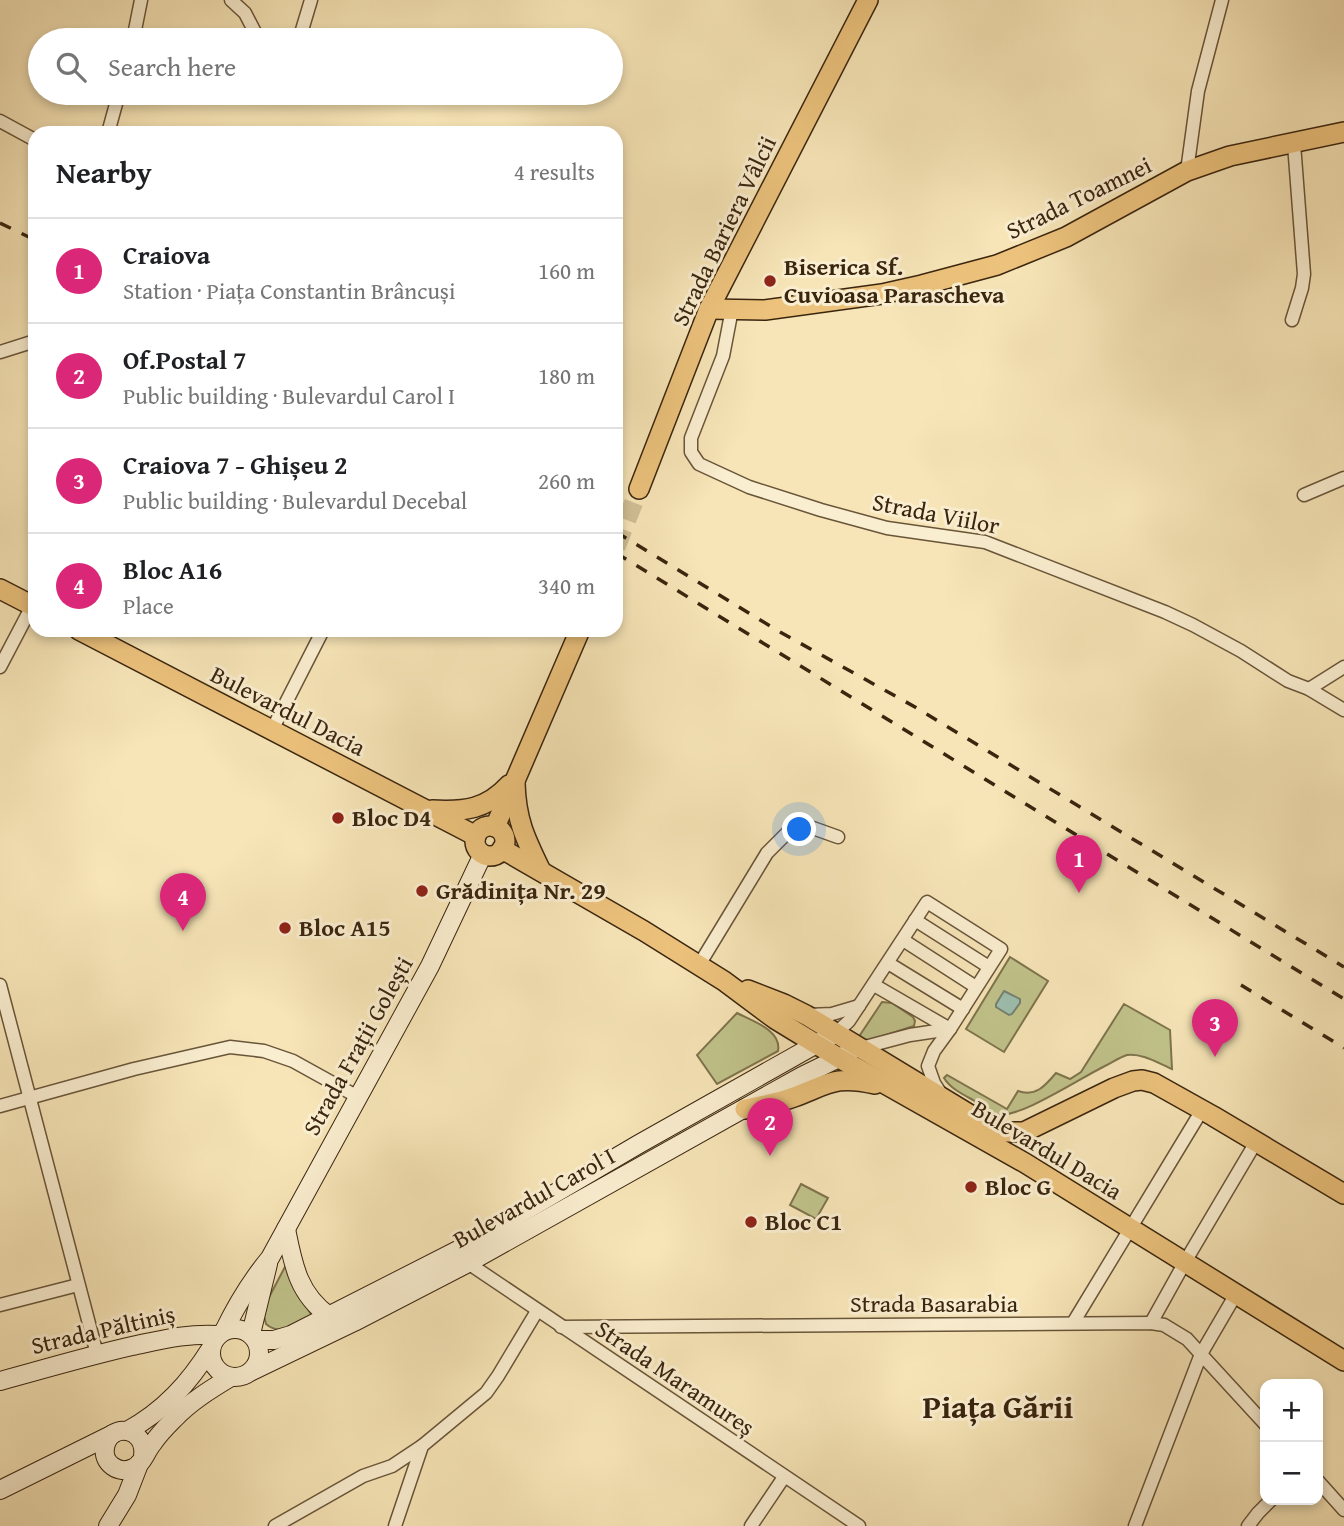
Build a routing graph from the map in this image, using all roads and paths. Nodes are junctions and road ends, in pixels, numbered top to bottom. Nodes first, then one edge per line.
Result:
1 (141, 0) edge
2 (231, 0) edge
3 (311, 0) edge
4 (867, 0) edge
5 (1222, 0) edge
6 (135, 28) edge
7 (253, 28) edge
8 (303, 28) edge
9 (116, 105) edge
10 (0, 121) edge
11 (110, 126) edge
12 (1344, 132) edge
13 (28, 136) edge
14 (1294, 144) junction
15 (1187, 171) junction
16 (709, 309) junction
17 (732, 309) junction
18 (1292, 320) dead end
19 (28, 343) edge
20 (0, 352) edge
21 (1344, 478) edge
22 (639, 489) tunnel mouth
23 (1304, 495) dead end
24 (0, 589) edge
25 (28, 604) edge
26 (28, 616) edge
27 (93, 637) edge
28 (319, 637) edge
29 (577, 637) edge
30 (0, 667) edge
31 (1344, 667) edge
32 (1308, 689) junction
33 (1344, 710) edge
34 (272, 730) junction
35 (515, 779) junction
36 (426, 810) junction
37 (495, 827) junction
38 (475, 836) junction
39 (838, 837) dead end
40 (493, 852) junction
41 (541, 871) junction
42 (915, 920) junction
43 (903, 940) junction
44 (888, 963) junction
45 (699, 965) junction
46 (989, 967) junction
47 (724, 981) junction
48 (0, 985) edge
49 (874, 985) junction
50 (976, 987) junction
51 (859, 1005) junction
52 (963, 1009) junction
53 (806, 1015) junction
54 (950, 1029) junction
55 (836, 1033) junction
56 (815, 1044) junction
57 (861, 1048) junction
58 (839, 1058) junction
59 (891, 1087) junction
60 (358, 1097) junction
61 (30, 1098) junction
62 (944, 1099) junction
63 (0, 1106) edge
64 (745, 1109) junction
65 (1202, 1110) junction
66 (1024, 1132) junction
67 (1256, 1142) junction
68 (1025, 1163) junction
69 (1344, 1194) edge
70 (286, 1228) junction
71 (1130, 1228) junction
72 (464, 1256) junction
73 (270, 1258) junction
74 (1185, 1262) junction
75 (78, 1285) junction
76 (1236, 1294) junction
77 (0, 1305) edge
78 (537, 1311) junction
79 (329, 1316) junction
80 (1073, 1323) junction
81 (1152, 1323) junction
82 (561, 1327) junction
83 (253, 1337) junction
84 (218, 1338) junction
85 (97, 1354) junction
86 (1202, 1354) junction
87 (1344, 1361) edge
88 (250, 1372) junction
89 (231, 1377) junction
90 (0, 1381) edge
91 (1260, 1418) edge
92 (120, 1432) junction
93 (422, 1446) junction
94 (64, 1458) junction
95 (141, 1460) junction
96 (113, 1467) junction
97 (784, 1476) junction
98 (1323, 1487) edge
99 (0, 1490) edge
100 (1266, 1505) edge
101 (1344, 1510) edge
102 (109, 1524) edge
103 (275, 1526) edge
104 (396, 1526) edge
105 (751, 1526) edge
106 (859, 1526) edge
107 (1135, 1526) edge
108 (1248, 1526) edge

1 - 6 street
2 - 7 street
3 - 8 street
4 - 16 main road, Strada Bariera Vâlcii
5 - 15 street
9 - 11 street
10 - 13 street
12 - 14 main road, Strada Toamnei
14 - 15 main road, Strada Toamnei
14 - 18 street
15 - 17 main road, Strada Toamnei
16 - 17 main road, Strada Toamnei
16 - 22 main road, Strada Bariera Vâlcii
17 - 32 street, Strada Viilor
19 - 20 street
21 - 23 street
24 - 25 main road
26 - 30 street
27 - 34 main road, Bulevardul Dacia
28 - 34 street
29 - 35 main road
31 - 32 street
32 - 33 street, Strada Viilor
34 - 36 main road, Bulevardul Dacia
35 - 36 main road
35 - 37 main road
35 - 41 main road
36 - 38 main road, Bulevardul Dacia
37 - 38 main road
37 - 40 main road
38 - 40 main road
39 - 45 street
40 - 41 main road, Bulevardul Dacia
40 - 60 street, Strada Frații Golești
41 - 45 main road, Bulevardul Dacia
42 - 43 street
42 - 46 street
42 - 46 street
43 - 44 street
43 - 50 street
44 - 49 street
44 - 52 street
45 - 47 main road, Bulevardul Dacia
46 - 50 street
47 - 53 main road, Bulevardul Dacia
47 - 56 main road, Bulevardul Dacia
48 - 61 street
49 - 51 street
49 - 54 street
50 - 52 street
51 - 53 street
51 - 55 street
52 - 54 street
53 - 55 main road, Bulevardul Dacia
54 - 57 street
54 - 62 street
55 - 56 street, Bulevardul Carol I
55 - 57 main road, Bulevardul Dacia
56 - 58 main road, Bulevardul Dacia
56 - 72 street, Bulevardul Carol I
57 - 58 street, Bulevardul Carol I
57 - 62 main road, Bulevardul Dacia
58 - 59 main road, Bulevardul Dacia
58 - 64 street, Bulevardul Carol I
59 - 64 main road
59 - 68 main road, Bulevardul Dacia
60 - 61 street
60 - 70 street, Strada Frații Golești
61 - 63 street
61 - 75 street
62 - 66 main road, Bulevardul Dacia
64 - 72 street, Bulevardul Carol I
65 - 66 main road
65 - 67 main road
65 - 71 street
66 - 68 main road
67 - 69 main road
67 - 74 street
68 - 71 main road, Bulevardul Dacia
70 - 73 street, Strada Frații Golești
70 - 79 street
71 - 74 main road, Bulevardul Dacia
71 - 80 street
72 - 78 street, Strada Maramureș
72 - 79 street, Bulevardul Carol I
72 - 88 street, Bulevardul Carol I
73 - 83 street, Strada Frații Golești
73 - 84 street, Strada Frații Golești
74 - 76 main road, Bulevardul Dacia
74 - 81 street
75 - 77 street
75 - 85 street
76 - 86 street
76 - 87 main road, Bulevardul Dacia
78 - 82 street, Strada Maramureș
78 - 93 street
79 - 83 street, Bulevardul Carol I
80 - 81 street, Strada Basarabia
80 - 82 street, Strada Basarabia
81 - 86 street, Strada Basarabia
82 - 97 street, Strada Maramureș
83 - 84 street
83 - 88 street
84 - 85 street, Strada Păltiniș
84 - 89 street
84 - 92 street, Strada Frații Golești
85 - 90 street, Strada Păltiniș
86 - 91 street, Strada Basarabia
86 - 107 street
88 - 89 street
89 - 95 street
92 - 94 street
92 - 95 street
92 - 96 street
93 - 103 street
93 - 104 street
94 - 96 street
94 - 99 street
95 - 96 street
95 - 102 street
96 - 102 street
97 - 105 street
97 - 106 street, Strada Maramureș
98 - 101 street
100 - 108 street

